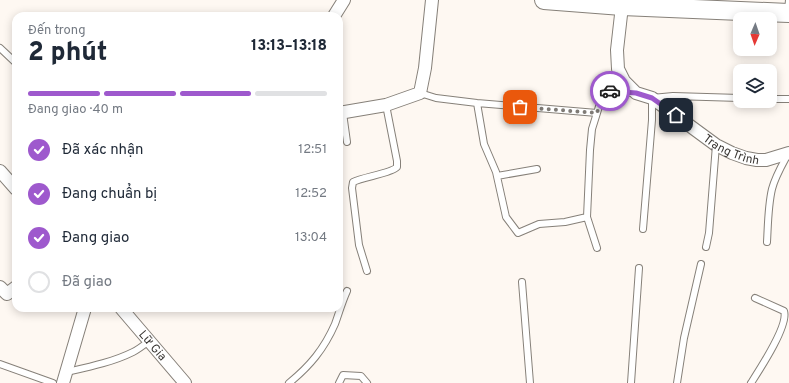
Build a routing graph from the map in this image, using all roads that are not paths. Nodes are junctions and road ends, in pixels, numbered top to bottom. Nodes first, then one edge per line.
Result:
1 (344, 0) edge
2 (432, 0) edge
3 (544, 0) edge
4 (691, 5) edge
5 (622, 6) junction
6 (789, 9) edge
7 (336, 12) edge
8 (0, 48) edge
9 (12, 59) edge
10 (420, 93) junction
11 (636, 93) junction
12 (652, 98) junction
13 (733, 98) edge
14 (777, 99) edge
15 (789, 99) edge
16 (477, 103) junction
17 (386, 105) junction
18 (343, 113) edge
19 (597, 113) junction
20 (343, 123) edge
21 (347, 142) dead end
22 (716, 145) junction
23 (789, 153) edge
24 (538, 169) dead end
25 (0, 171) edge
26 (497, 176) junction
27 (12, 184) edge
28 (587, 217) junction
29 (643, 229) dead end
30 (767, 242) dead end
31 (706, 247) dead end
32 (597, 248) dead end
33 (701, 264) dead end
34 (639, 268) dead end
35 (367, 271) dead end
36 (522, 282) dead end
37 (0, 287) edge
38 (12, 290) edge
39 (347, 291) dead end
40 (755, 298) dead end
41 (343, 301) edge
42 (84, 312) edge
43 (124, 312) edge
44 (339, 312) edge
45 (149, 342) junction
46 (0, 364) edge
47 (65, 377) edge
48 (53, 383) edge
49 (185, 383) edge
50 (289, 383) edge
51 (339, 383) edge
52 (367, 383) edge
53 (530, 383) edge
54 (631, 383) edge
55 (677, 383) edge
56 (751, 383) edge

1 - 7 street
2 - 10 street
3 - 5 main road
4 - 5 main road
4 - 6 main road
5 - 11 street
8 - 9 lane
10 - 16 lane
10 - 17 street
11 - 12 street, Trạng Trình
11 - 19 lane
12 - 13 lane
12 - 22 street, Trạng Trình
12 - 29 lane
14 - 15 lane
16 - 19 lane
16 - 26 lane
17 - 18 street
17 - 35 lane
19 - 28 lane
20 - 21 lane
22 - 23 street, Trạng Trình
22 - 31 lane
23 - 30 lane
24 - 26 lane
25 - 27 street
26 - 28 lane
28 - 32 lane
33 - 55 lane
34 - 54 lane
36 - 53 lane
37 - 38 street
39 - 41 lane
40 - 56 lane
42 - 47 street
43 - 45 street, Lữ Gia
44 - 50 lane
45 - 47 lane
45 - 49 street, Lữ Gia
46 - 48 lane
51 - 52 lane

